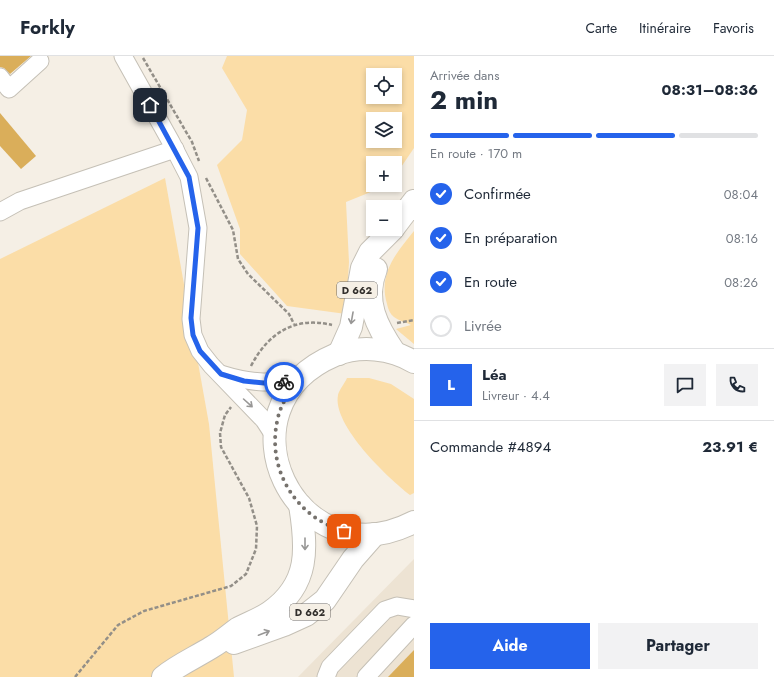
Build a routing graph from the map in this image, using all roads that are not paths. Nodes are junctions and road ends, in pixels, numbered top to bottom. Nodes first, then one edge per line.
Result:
1 (123, 56) edge
2 (40, 61) dead end
3 (0, 77) edge
4 (175, 149) junction
5 (414, 201) edge
6 (0, 212) edge
7 (402, 217) edge
8 (386, 236) edge
9 (390, 236) edge
10 (339, 354) junction
11 (404, 357) edge
12 (299, 379) junction
13 (241, 388) junction
14 (275, 437) junction
15 (300, 505) junction
16 (414, 522) edge
17 (375, 534) junction
18 (414, 609) edge
19 (414, 625) edge
20 (213, 647) junction
21 (162, 677) edge
22 (326, 677) edge
23 (366, 677) edge

1 - 4 street
2 - 3 street
4 - 6 street
4 - 13 street
5 - 7 main road, D 662
8 -> 10 main road, D 662
9 - 11 main road, D 662
10 - 11 main road
10 - 12 main road
12 - 13 street
12 - 14 main road
13 -> 14 street
14 - 15 main road
15 - 17 main road
15 -> 20 main road, D 662
16 - 17 main road
20 -> 17 main road, D 662
18 - 22 street
19 - 23 street
20 - 21 main road, D 662

